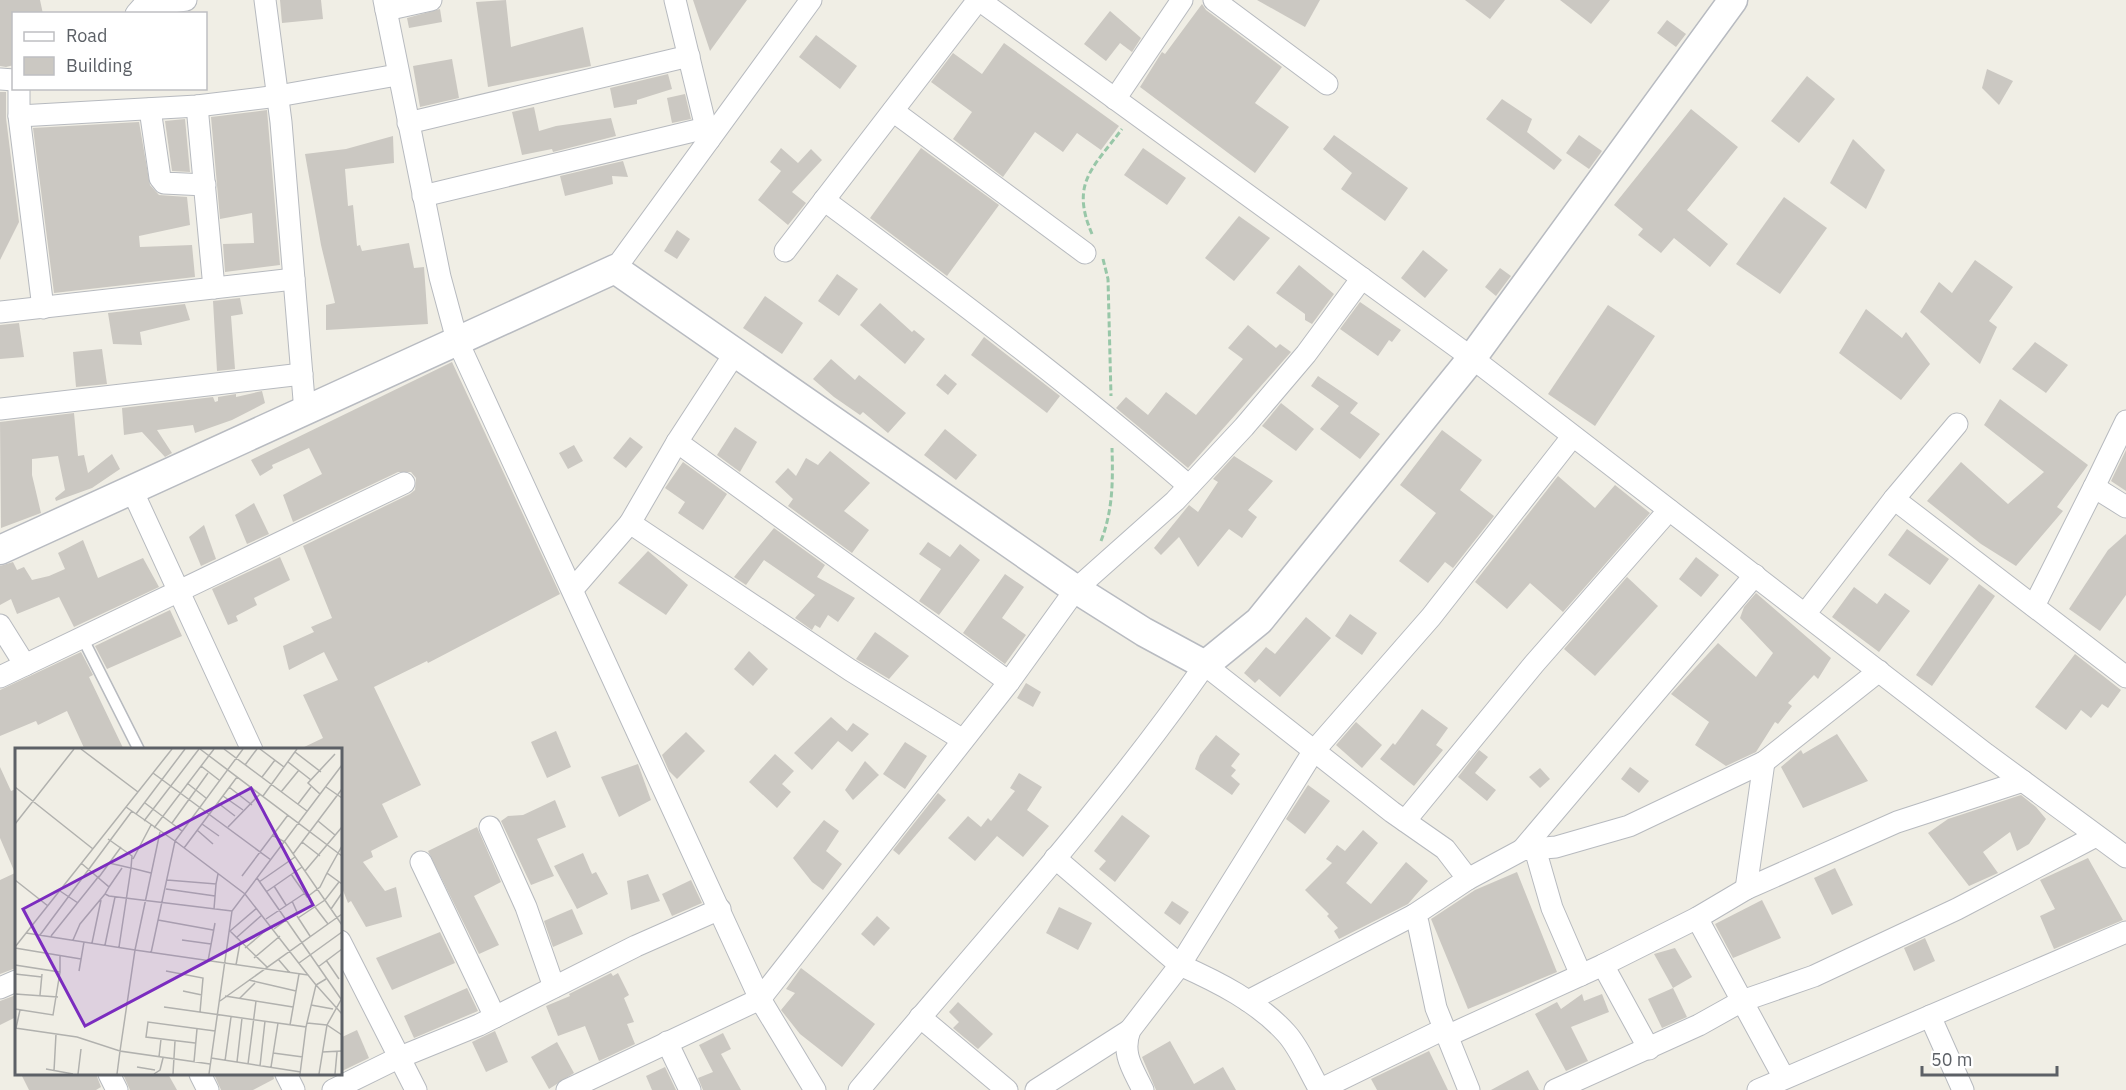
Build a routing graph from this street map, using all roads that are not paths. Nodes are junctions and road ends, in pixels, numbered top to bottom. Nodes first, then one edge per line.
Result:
1 (186, 0) edge
2 (265, 0) edge
3 (431, 0) edge
4 (811, 0) edge
5 (978, 0) edge
6 (1182, 0) edge
7 (1214, 0) edge
8 (1733, 0) edge
9 (163, 1) edge
10 (676, 1) edge
11 (385, 5) edge
12 (138, 12) edge
13 (689, 56) junction
14 (397, 75) junction
15 (1327, 84) dead end
16 (19, 90) edge
17 (278, 96) junction
18 (1114, 99) junction
19 (142, 102) edge
20 (197, 106) junction
21 (893, 111) junction
22 (19, 116) junction
23 (408, 123) junction
24 (707, 134) junction
25 (205, 185) junction
26 (423, 196) junction
27 (824, 200) junction
28 (1093, 249) road end
29 (785, 251) dead end
30 (615, 269) junction
31 (1362, 278) junction
32 (294, 279) junction
33 (214, 288) junction
34 (43, 308) junction
35 (0, 312) edge
36 (456, 340) junction
37 (735, 353) junction
38 (1472, 358) junction
39 (302, 374) junction
40 (0, 409) edge
41 (305, 411) junction
42 (2126, 422) edge
43 (1957, 424) dead end
44 (1572, 437) junction
45 (677, 442) junction
46 (404, 483) dead end
47 (1189, 486) junction
48 (2094, 487) junction
49 (132, 490) junction
50 (1894, 499) junction
51 (2126, 507) edge
52 (1669, 510) junction
53 (630, 523) junction
54 (0, 550) edge
55 (1755, 575) junction
56 (179, 589) junction
57 (573, 589) junction
58 (1076, 589) junction
59 (2034, 606) junction
60 (1804, 614) junction
61 (0, 625) edge
62 (82, 637) junction
63 (25, 665) junction
64 (1205, 665) junction
65 (1879, 671) junction
66 (0, 677) edge
67 (2126, 677) edge
68 (1009, 682) junction
69 (963, 740) junction
70 (138, 748) edge
71 (251, 748) edge
72 (1313, 752) junction
73 (1764, 762) junction
74 (2023, 781) junction
75 (1405, 821) junction
76 (490, 827) dead end
77 (2096, 836) junction
78 (1529, 849) junction
79 (2126, 857) edge
80 (1055, 858) junction
81 (421, 862) dead end
82 (1468, 879) junction
83 (1746, 889) junction
84 (720, 909) junction
85 (1414, 915) junction
86 (1697, 918) junction
87 (2126, 932) edge
88 (342, 945) edge
89 (1180, 965) junction
90 (1603, 965) junction
91 (1581, 975) junction
92 (15, 981) edge
93 (554, 987) junction
94 (0, 988) edge
95 (760, 999) junction
96 (1248, 1001) junction
97 (1742, 1001) junction
98 (1930, 1016) junction
99 (495, 1017) junction
100 (920, 1017) junction
101 (1130, 1030) junction
102 (1445, 1033) junction
103 (667, 1042) junction
104 (1649, 1049) junction
105 (398, 1058) junction
106 (110, 1075) edge
107 (200, 1075) edge
108 (286, 1075) edge
109 (1784, 1078) junction
110 (117, 1090) edge
111 (208, 1090) edge
112 (294, 1090) edge
113 (333, 1090) edge
114 (416, 1090) edge
115 (567, 1090) edge
116 (690, 1090) edge
117 (814, 1090) edge
118 (859, 1090) edge
119 (1008, 1090) edge
120 (1036, 1090) edge
121 (1143, 1090) edge
122 (1319, 1090) edge
123 (1469, 1090) edge
124 (1555, 1090) edge
125 (1758, 1090) edge
126 (1963, 1090) edge

1 - 9 street
2 - 17 street
3 - 11 street
4 - 24 street
5 - 18 street
5 - 21 street
6 - 18 street
7 - 15 street
8 - 38 street
9 - 12 street
10 - 13 street
11 - 14 street
13 - 23 street
13 - 24 street
14 - 17 street
14 - 23 street
16 - 22 street
17 - 20 street
17 - 32 street
18 - 31 street
19 - 20 street
19 - 22 street
19 - 25 street
20 - 25 street
21 - 27 street
21 - 28 street
22 - 34 street
23 - 26 street
24 - 26 street
24 - 30 street
25 - 33 street
26 - 36 street
27 - 29 street
27 - 47 street
30 - 36 street
30 - 37 street
31 - 38 street
31 - 47 street
32 - 33 street
32 - 39 street
33 - 34 street
34 - 35 street
36 - 41 street
36 - 57 street
37 - 45 street
37 - 58 street
38 - 44 street
38 - 64 street
39 - 40 street
39 - 41 street
41 - 49 street
42 - 48 street
43 - 50 street
44 - 52 street
44 - 72 street
45 - 53 street
45 - 68 street
46 - 56 street
47 - 58 street
48 - 51 street
48 - 59 street
49 - 54 street
49 - 56 street
50 - 59 street
50 - 60 street
52 - 55 street
52 - 75 street
53 - 57 street
53 - 69 street
55 - 60 street
55 - 78 street
56 - 62 street
56 - 71 street
57 - 84 street
58 - 64 street
58 - 68 street
59 - 67 street
60 - 65 street
61 - 63 street
62 - 63 street
62 - 70 lane
63 - 66 street
64 - 72 street
64 - 80 street
65 - 73 street
65 - 74 street
68 - 69 street
69 - 95 street
72 - 75 street
72 - 89 street
73 - 78 street
73 - 83 street
74 - 77 street
74 - 83 street
75 - 82 street
76 - 93 street
77 - 79 street
77 - 97 street
78 - 82 street
78 - 91 street
80 - 89 street
80 - 100 street
81 - 99 street
82 - 85 street
83 - 86 street
84 - 93 street
84 - 95 street
85 - 96 street
85 - 102 street
86 - 90 street
86 - 97 street
87 - 98 street
88 - 105 street
89 - 96 street
89 - 101 street
90 - 91 street
90 - 104 street
91 - 102 street
92 - 94 street
93 - 99 street
95 - 103 street
95 - 117 street
96 - 122 street
97 - 104 street
97 - 109 street
98 - 109 street
98 - 126 street
99 - 105 street
100 - 118 street
100 - 119 street
101 - 120 street
101 - 121 street
102 - 122 street
102 - 123 street
103 - 115 street
103 - 116 street
104 - 124 street
105 - 113 street
105 - 114 street
106 - 110 street
107 - 111 street
108 - 112 street
109 - 125 street

